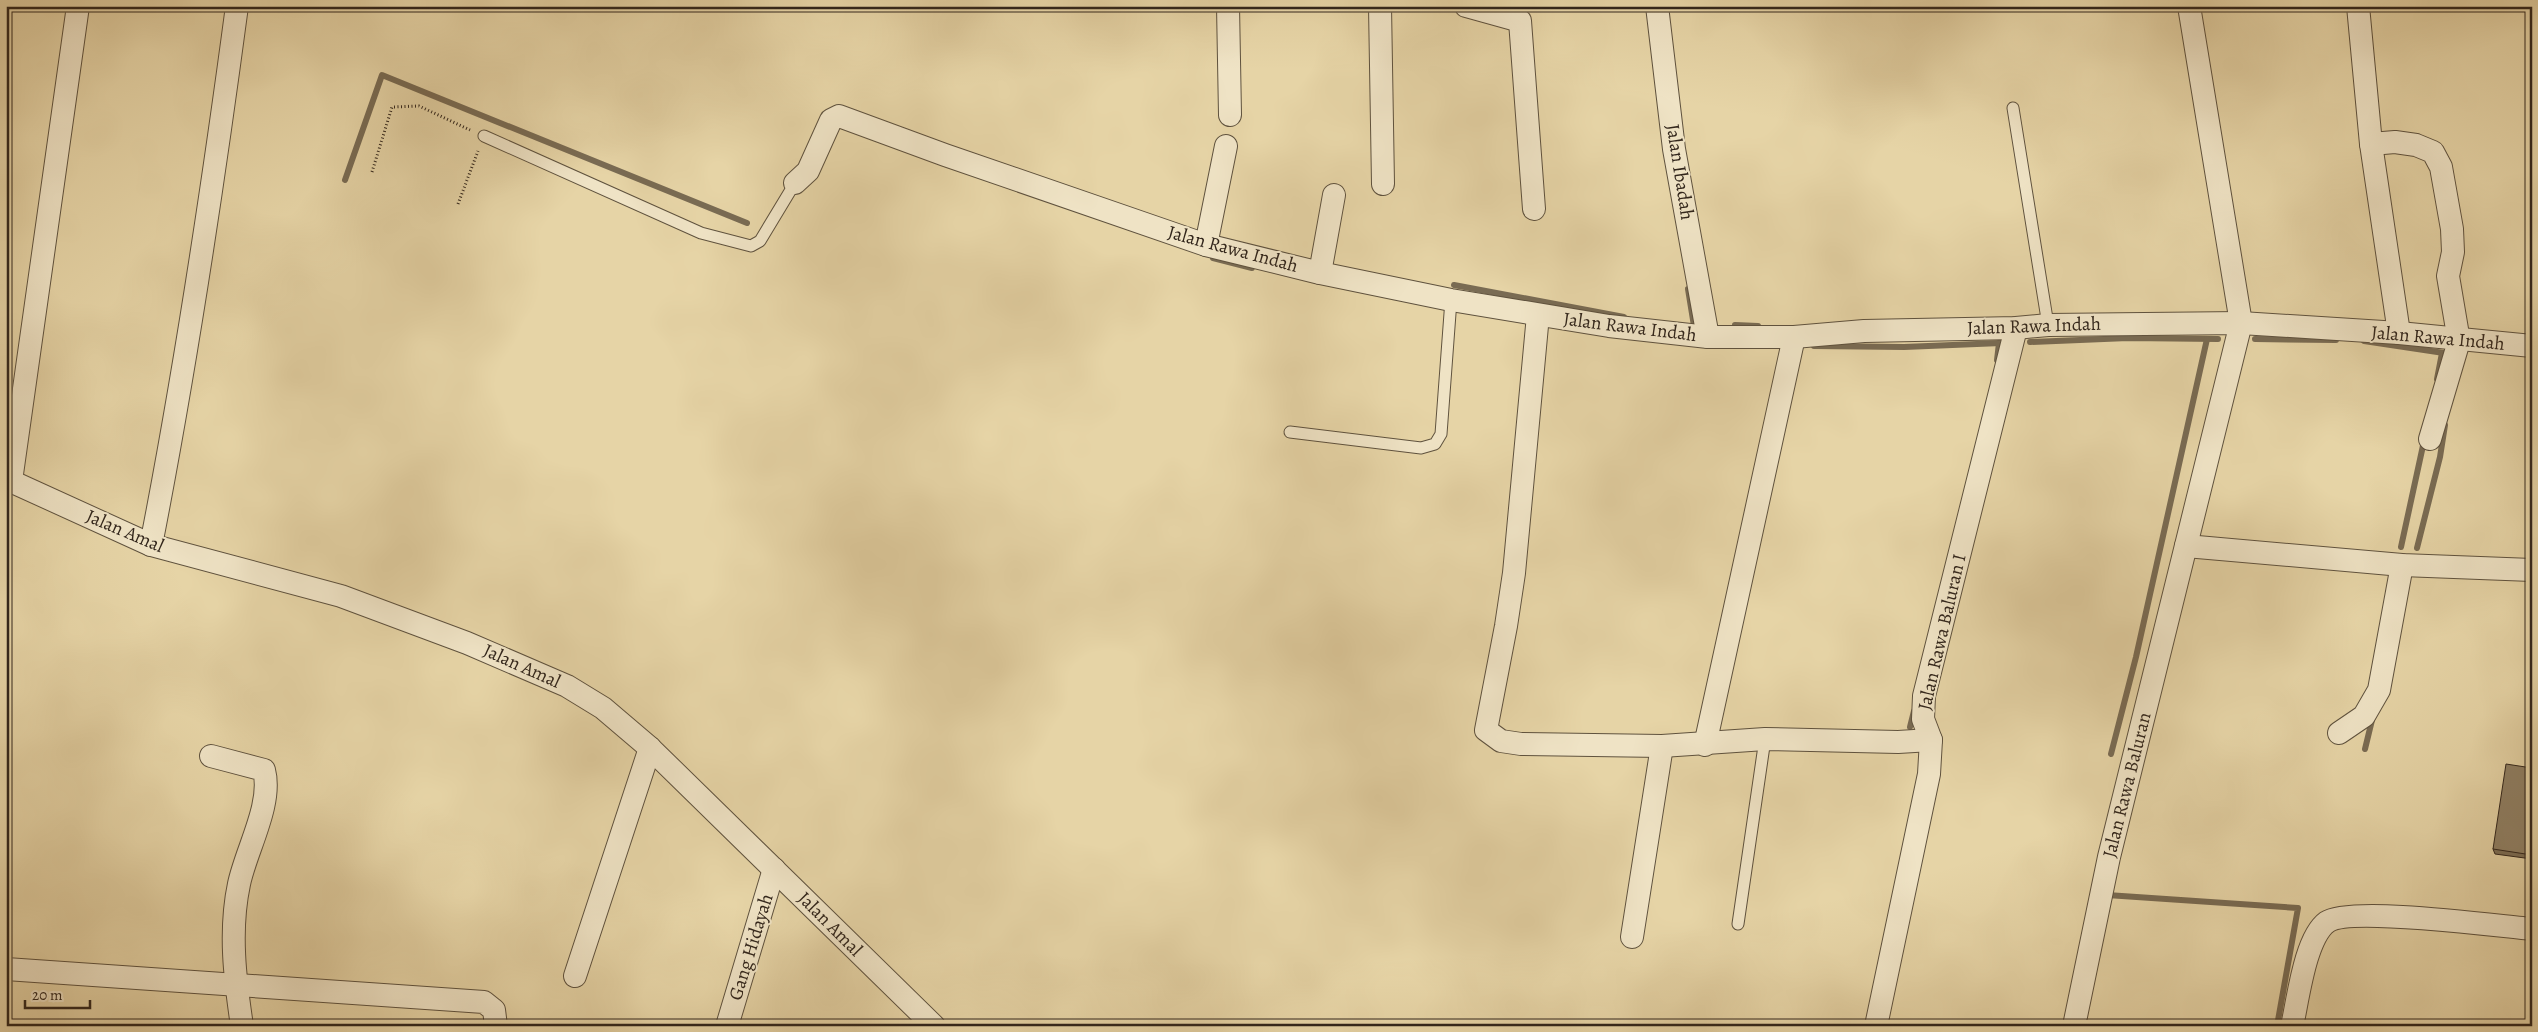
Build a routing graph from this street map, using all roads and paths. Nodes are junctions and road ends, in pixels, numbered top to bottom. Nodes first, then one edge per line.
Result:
1 (78, 6) edge
2 (238, 6) edge
3 (1228, 6) edge
4 (1380, 6) edge
5 (1466, 6) edge
6 (1657, 6) edge
7 (2188, 6) edge
8 (2358, 6) edge
9 (2013, 108) dead end
10 (1230, 115) dead end
11 (484, 136) junction
12 (2371, 144) junction
13 (1226, 146) dead end
14 (372, 172) dead end
15 (796, 183) joint
16 (1383, 184) dead end
17 (1334, 195) dead end
18 (458, 204) dead end
19 (1534, 209) dead end
20 (1206, 245) junction
21 (1320, 273) junction
22 (1451, 300) junction
23 (1538, 315) junction
24 (2240, 323) junction
25 (2048, 325) junction
26 (2016, 328) junction
27 (2399, 333) junction
28 (1708, 337) junction
29 (1794, 337) junction
30 (2458, 340) junction
31 (2532, 346) edge
32 (1290, 432) dead end
33 (2430, 439) dead end
34 (9, 480) edge
35 (150, 545) junction
36 (2186, 546) junction
37 (2402, 565) junction
38 (2532, 570) edge
39 (2339, 733) dead end
40 (1765, 740) junction
41 (1931, 740) junction
42 (1705, 745) junction
43 (1662, 746) junction
44 (650, 748) junction
45 (211, 756) dead end
46 (774, 869) junction
47 (1738, 924) dead end
48 (2532, 929) edge
49 (1632, 936) dead end
50 (6, 969) edge
51 (574, 976) dead end
52 (236, 986) junction
53 (242, 1026) edge
54 (496, 1026) edge
55 (727, 1026) edge
56 (934, 1026) edge
57 (1876, 1026) edge
58 (2074, 1026) edge
59 (2292, 1026) edge

1 - 34 street
2 - 35 street
3 - 10 street
4 - 16 street
5 - 19 street
6 - 28 street, Jalan Ibadah
7 - 24 street
8 - 12 street
9 - 25 lane
11 - 14 path
11 - 15 lane
11 - 18 path
12 - 27 street
12 - 30 street
13 - 20 street
15 - 20 street, Jalan Rawa Indah
17 - 21 street
20 - 21 street, Jalan Rawa Indah
21 - 22 street, Jalan Rawa Indah
22 - 23 street, Jalan Rawa Indah
22 - 32 lane
23 - 28 street, Jalan Rawa Indah
23 - 43 street
24 - 25 street, Jalan Rawa Indah
24 - 27 street, Jalan Rawa Indah
24 - 36 street, Jalan Rawa Baluran
25 - 26 street, Jalan Rawa Indah
26 - 29 street, Jalan Rawa Indah
26 - 41 street, Jalan Rawa Baluran I
27 - 30 street, Jalan Rawa Indah
28 - 29 street, Jalan Rawa Indah
29 - 42 street
30 - 31 street, Jalan Rawa Indah
30 - 33 street
34 - 35 street, Jalan Amal
35 - 44 street, Jalan Amal
36 - 37 street
36 - 58 street, Jalan Rawa Baluran
37 - 38 street
37 - 39 street
40 - 41 street
40 - 42 street
40 - 47 lane
41 - 57 street, Jalan Rawa Baluran I
42 - 43 street
43 - 49 street
44 - 46 street, Jalan Amal
44 - 51 street
45 - 52 street
46 - 55 street, Gang Hidayah
46 - 56 street, Jalan Amal
48 - 59 street
50 - 52 street
52 - 53 street
52 - 54 street

